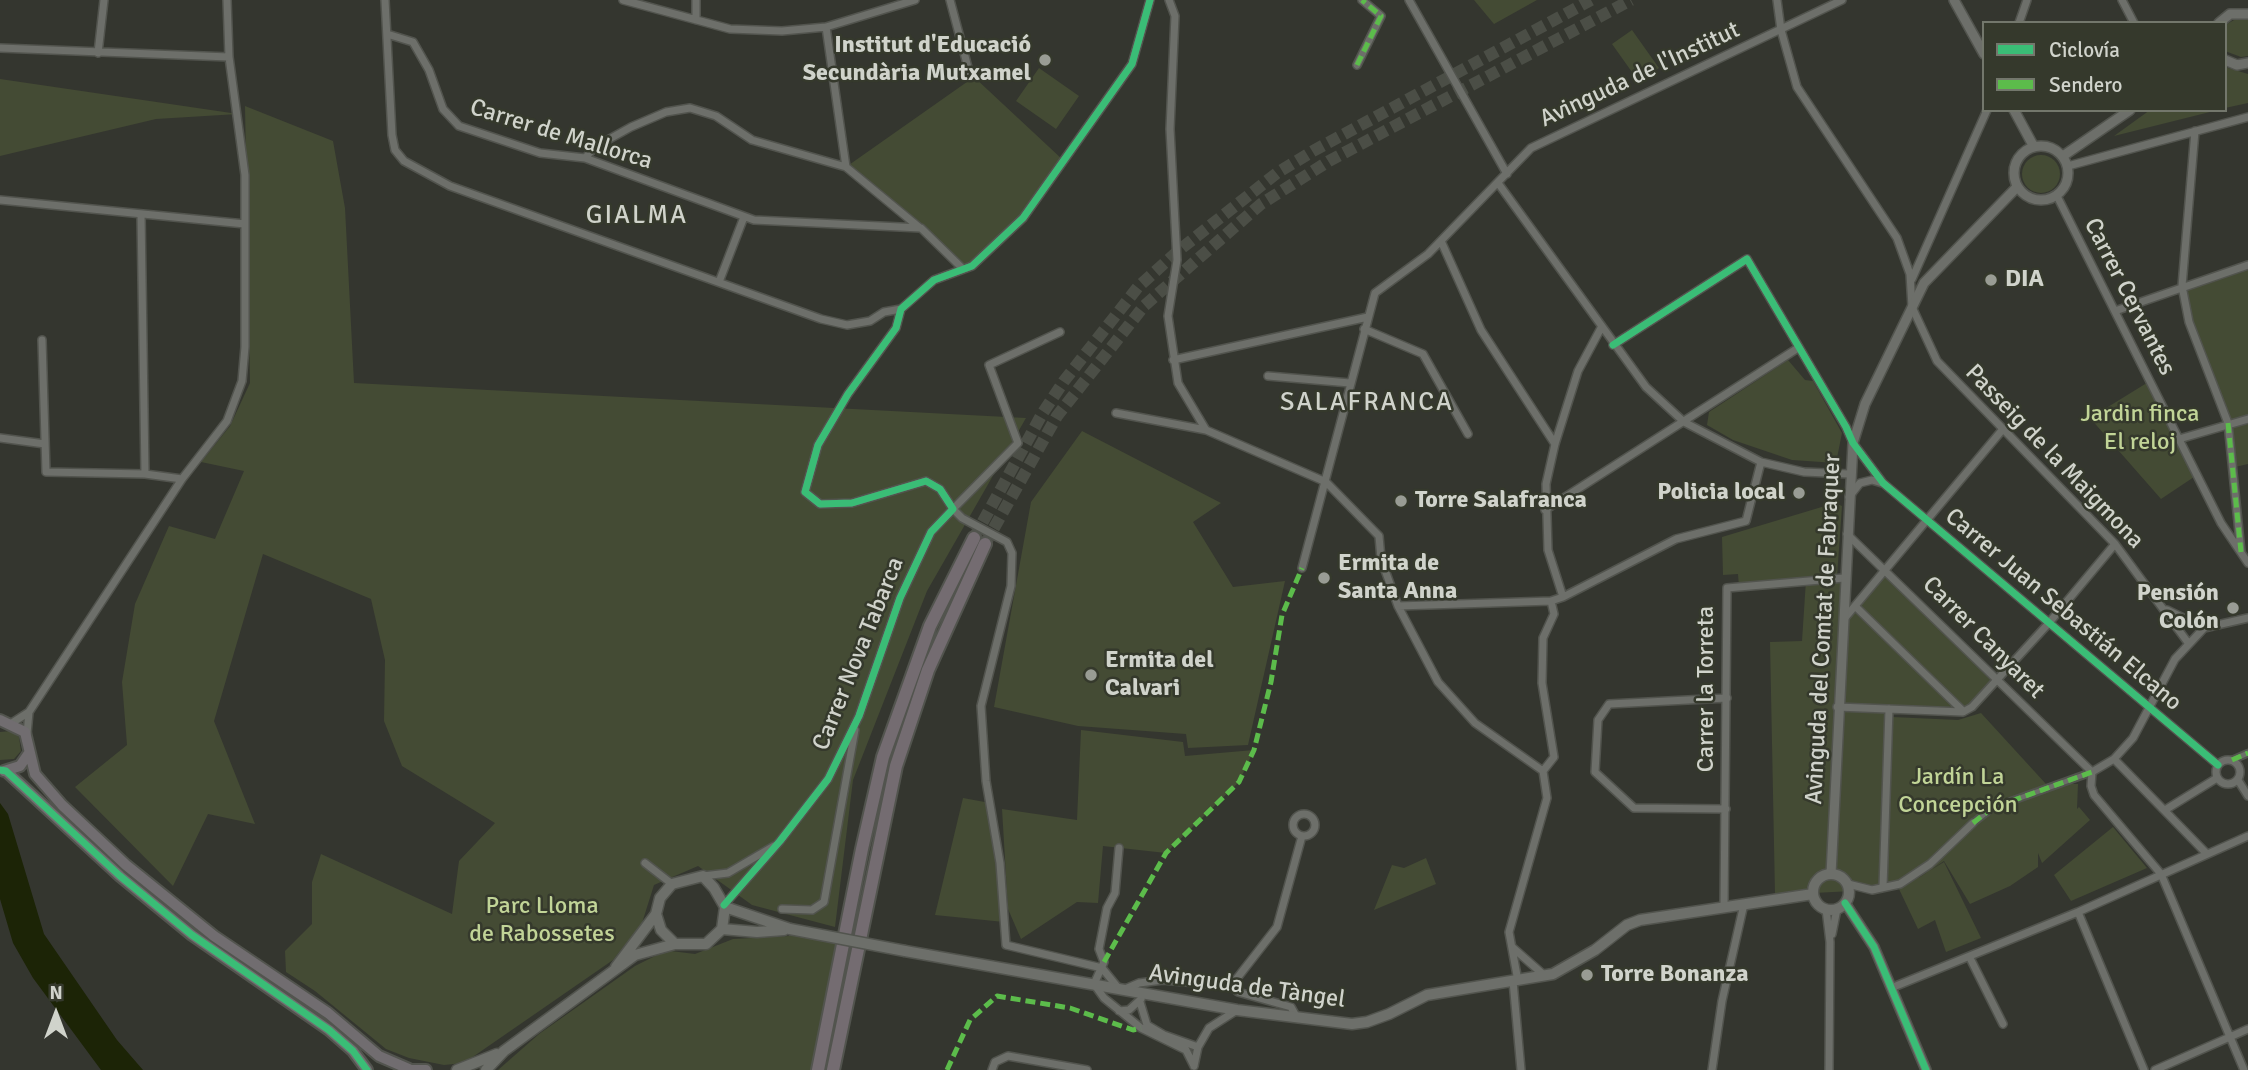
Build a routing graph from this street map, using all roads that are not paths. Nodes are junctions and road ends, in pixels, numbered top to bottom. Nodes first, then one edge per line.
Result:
1 (104, 0) edge
2 (227, 0) edge
3 (385, 0) edge
4 (623, 0) edge
5 (696, 0) edge
6 (915, 0) edge
7 (950, 0) edge
8 (1150, 0) edge
9 (1170, 0) edge
10 (1362, 0) edge
11 (1409, 0) edge
12 (1777, 0) edge
13 (1842, 0) edge
14 (1954, 0) edge
15 (2027, 0) edge
16 (2122, 0) edge
17 (2248, 14) edge
18 (696, 20) junction
19 (2020, 21) edge
20 (2133, 21) edge
21 (2221, 21) edge
22 (826, 27) junction
23 (1781, 30) junction
24 (387, 34) junction
25 (0, 48) edge
26 (1982, 50) edge
27 (98, 53) junction
28 (229, 57) junction
29 (2227, 61) edge
30 (1357, 65) dead end
31 (2247, 66) edge
32 (970, 75) dead end
33 (1986, 112) edge
34 (2015, 112) edge
35 (2127, 112) edge
36 (2248, 117) edge
37 (2195, 131) junction
38 (2034, 147) junction
39 (2063, 156) junction
40 (585, 159) junction
41 (2068, 166) junction
42 (846, 167) junction
43 (1507, 174) junction
44 (1498, 183) junction
45 (2017, 187) junction
46 (2057, 196) junction
47 (0, 200) edge
48 (141, 214) junction
49 (744, 217) junction
50 (245, 225) junction
51 (920, 228) junction
52 (1441, 241) junction
53 (2248, 265) edge
54 (962, 268) junction
55 (719, 282) junction
56 (1911, 282) junction
57 (2182, 286) junction
58 (1912, 307) junction
59 (901, 309) junction
60 (2115, 311) junction
61 (1368, 317) junction
62 (1601, 328) junction
63 (1364, 329) junction
64 (1060, 332) dead end
65 (42, 340) dead end
66 (1613, 345) junction
67 (1798, 348) junction
68 (1172, 360) junction
69 (1268, 376) dead end
70 (1350, 383) junction
71 (1116, 413) dead end
72 (2248, 419) edge
73 (1684, 422) junction
74 (2228, 423) junction
75 (2003, 429) junction
76 (1206, 430) junction
77 (1468, 434) dead end
78 (0, 438) edge
79 (2179, 439) junction
80 (1853, 443) junction
81 (45, 444) junction
82 (1555, 444) junction
83 (1761, 462) junction
84 (145, 474) junction
85 (1849, 474) junction
86 (182, 479) junction
87 (1326, 482) junction
88 (1883, 483) junction
89 (1848, 499) junction
90 (953, 509) junction
91 (1545, 510) junction
92 (1928, 522) junction
93 (1846, 533) junction
94 (2115, 544) junction
95 (2241, 552) junction
96 (2248, 563) edge
97 (1302, 568) dead end
98 (1886, 569) junction
99 (1844, 578) junction
100 (1563, 597) junction
101 (1551, 601) junction
102 (1398, 606) junction
103 (1856, 607) junction
104 (2164, 609) junction
105 (2248, 618) edge
106 (1842, 621) junction
107 (2048, 624) junction
108 (2204, 628) junction
109 (2189, 644) junction
110 (1997, 680) junction
111 (1727, 698) junction
112 (1838, 707) junction
113 (2149, 707) junction
114 (1889, 709) junction
115 (29, 712) junction
116 (1963, 712) junction
117 (857, 720) junction
118 (4, 722) edge
119 (26, 734) junction
120 (29, 753) junction
121 (2248, 753) edge
122 (2113, 759) junction
123 (2232, 760) junction
124 (2218, 765) junction
125 (3, 771) edge
126 (1543, 771) junction
127 (2092, 772) junction
128 (2217, 778) junction
129 (2238, 780) junction
130 (2248, 796) edge
131 (1726, 809) junction
132 (2165, 810) junction
133 (1973, 823) joint
134 (1302, 836) dead end
135 (2248, 836) edge
136 (780, 841) junction
137 (1119, 848) dead end
138 (2207, 854) junction
139 (645, 863) dead end
140 (1832, 874) junction
141 (2161, 874) junction
142 (702, 876) junction
143 (672, 884) junction
144 (1848, 884) junction
145 (1883, 887) junction
146 (1813, 894) junction
147 (1744, 904) junction
148 (725, 906) junction
149 (1841, 906) junction
150 (1724, 907) junction
151 (782, 909) dead end
152 (1826, 909) junction
153 (2078, 912) junction
154 (656, 914) junction
155 (722, 929) junction
156 (790, 929) junction
157 (1830, 942) junction
158 (675, 944) junction
159 (1512, 947) junction
160 (1970, 958) junction
161 (1103, 965) junction
162 (616, 967) junction
163 (1545, 975) junction
164 (1515, 981) junction
165 (1094, 984) junction
166 (1231, 986) junction
167 (1891, 988) junction
168 (1122, 989) junction
169 (1142, 998) junction
170 (1237, 1010) junction
171 (1119, 1011) junction
172 (1297, 1018) junction
173 (2003, 1024) dead end
174 (2248, 1028) edge
175 (2230, 1037) junction
176 (1198, 1047) junction
177 (504, 1051) junction
178 (1193, 1068) edge
179 (367, 1070) edge
180 (407, 1070) edge
181 (426, 1070) edge
182 (457, 1070) edge
183 (486, 1070) edge
184 (818, 1070) edge
185 (833, 1070) edge
186 (992, 1070) edge
187 (1087, 1070) edge
188 (1521, 1070) edge
189 (1712, 1070) edge
190 (1829, 1070) edge
191 (1926, 1070) edge
192 (2144, 1070) edge
193 (2155, 1070) edge
194 (2244, 1070) edge

1 - 27 street
2 - 28 street
3 - 24 street
4 - 18 street
5 - 18 street
6 - 22 street
7 - 32 street
8 - 54 street
9 - 68 street
10 - 30 street
11 - 43 street
12 - 23 street, Passeig de la Maigmona
13 - 23 street, Avinguda de l'Institut
14 - 26 street
15 - 19 street
16 - 20 street
17 - 21 street
18 - 22 street
22 - 42 street
23 - 43 street, Avinguda de l'Institut
23 - 56 street, Passeig de la Maigmona
24 - 40 street, Carrer de Mallorca
24 - 55 street
25 - 27 street
27 - 28 street
28 - 50 street
29 - 31 street
33 - 56 street
34 - 38 street
35 - 39 street
36 - 37 street
37 - 41 street
37 - 57 street
38 - 39 street
38 - 45 street
39 - 41 street
40 - 42 street
40 - 49 street, Carrer de Mallorca
41 - 46 street
42 - 51 street
43 - 44 street
44 - 52 street
44 - 62 street
45 - 46 street
45 - 58 street, Avinguda del Comtat de Fabraquer
46 - 60 street, Carrer Cervantes
47 - 48 street
48 - 50 street
48 - 84 street
49 - 51 street, Carrer de Mallorca
49 - 55 street
50 - 86 street
51 - 54 street
52 - 61 street
52 - 82 street
53 - 57 street
54 - 59 street
55 - 59 street
56 - 58 street, Passeig de la Maigmona
57 - 60 street
57 - 74 street
58 - 75 street, Passeig de la Maigmona
58 - 80 street, Avinguda del Comtat de Fabraquer
59 - 90 street
60 - 79 street, Carrer Cervantes
61 - 63 street
61 - 68 street
62 - 66 street
62 - 82 street
63 - 70 street
63 - 77 street
64 - 90 street, Carrer Nova Tabarca
65 - 81 street
66 - 67 street, Carrer Juan Sebastián Elcano
66 - 73 street
67 - 73 street
67 - 80 street, Carrer Juan Sebastián Elcano
68 - 76 street
69 - 70 street
70 - 87 street
71 - 76 street
72 - 74 street
73 - 83 street
73 - 91 street
74 - 79 street
74 - 95 street
75 - 92 street
75 - 94 street, Passeig de la Maigmona
76 - 87 street
78 - 81 street
79 - 95 street, Carrer Cervantes
80 - 85 street, Avinguda del Comtat de Fabraquer
80 - 88 street, Carrer Juan Sebastián Elcano
81 - 84 street
82 - 91 street
83 - 85 street
83 - 100 street
84 - 86 street
85 - 89 street, Avinguda del Comtat de Fabraquer
86 - 115 street
87 - 97 street
87 - 102 street
88 - 89 street
88 - 92 street, Carrer Juan Sebastián Elcano
89 - 93 street, Avinguda del Comtat de Fabraquer
90 - 117 street, Carrer Nova Tabarca
90 - 161 street
91 - 100 street
92 - 98 street
92 - 107 street, Carrer Juan Sebastián Elcano
93 - 98 street, Carrer Canyaret
93 - 99 street, Avinguda del Comtat de Fabraquer
94 - 104 street, Passeig de la Maigmona
94 - 107 street
95 - 96 street, Carrer Cervantes
98 - 103 street
98 - 110 street, Carrer Canyaret
99 - 106 street, Avinguda del Comtat de Fabraquer
99 - 111 street, Carrer la Torreta
100 - 101 street
101 - 102 street
101 - 126 street
102 - 126 street
103 - 106 street
103 - 116 street
104 - 108 street, Passeig de la Maigmona
104 - 109 street, Passeig de la Maigmona
105 - 108 street
106 - 112 street, Avinguda del Comtat de Fabraquer
107 - 110 street
107 - 113 street, Carrer Juan Sebastián Elcano
108 - 109 street
109 - 113 street
110 - 116 street
110 - 127 street, Carrer Canyaret
111 - 131 street, Carrer la Torreta
111 - 131 street
112 - 114 street
112 - 140 street, Avinguda del Comtat de Fabraquer
113 - 122 street
113 - 124 street, Carrer Juan Sebastián Elcano
114 - 116 street
114 - 145 street
115 - 118 street
115 - 119 street
117 - 136 street, Carrer Nova Tabarca
117 - 151 street
118 - 119 main road
119 - 120 main road
120 - 125 main road
120 - 180 main road
121 - 123 street
122 - 127 street
122 - 132 street
123 - 124 street
123 - 129 street
124 - 128 street
125 - 179 main road
126 - 159 street
127 - 133 street
127 - 141 street
128 - 129 street
128 - 132 street
129 - 130 street
131 - 150 street, Carrer la Torreta
132 - 138 street
133 - 145 street
134 - 166 street
135 - 138 street
136 - 142 street
136 - 148 street, Carrer Nova Tabarca
137 - 161 street
138 - 141 street
139 - 143 street
140 - 144 main road
140 - 146 main road
141 - 153 street
141 - 175 street
142 - 143 main road
142 - 148 main road
143 - 154 main road
144 - 145 street
144 - 149 main road
146 - 147 main road, Avinguda de Tàngel
146 - 152 main road
147 - 150 main road, Avinguda de Tàngel
147 - 189 street
148 - 155 main road
148 - 156 main road
149 - 152 main road
149 - 157 street
149 - 167 street
150 - 163 main road, Avinguda de Tàngel
152 - 157 street
153 - 160 street
153 - 192 street
154 - 158 main road
154 - 162 main road
155 - 156 main road
155 - 158 main road
156 - 165 main road, Avinguda de Tàngel, bridge
157 - 190 street
158 - 162 main road
159 - 163 street
159 - 164 street
160 - 167 street
160 - 173 street
161 - 165 street
161 - 168 street
162 - 177 main road
163 - 164 main road, Avinguda de Tàngel
164 - 172 main road, Avinguda de Tàngel
164 - 188 street
165 - 168 main road, Avinguda de Tàngel
165 - 171 street
166 - 168 street
166 - 172 street
167 - 191 street
168 - 169 main road, Avinguda de Tàngel
169 - 170 main road, Avinguda de Tàngel
169 - 171 street
169 - 176 street
170 - 172 main road, Avinguda de Tàngel
170 - 176 street
171 - 178 street
174 - 175 street
175 - 193 street
175 - 194 street
176 - 178 street
177 - 182 main road
177 - 183 main road
180 - 181 main road
184 - 185 highway
186 - 187 street

